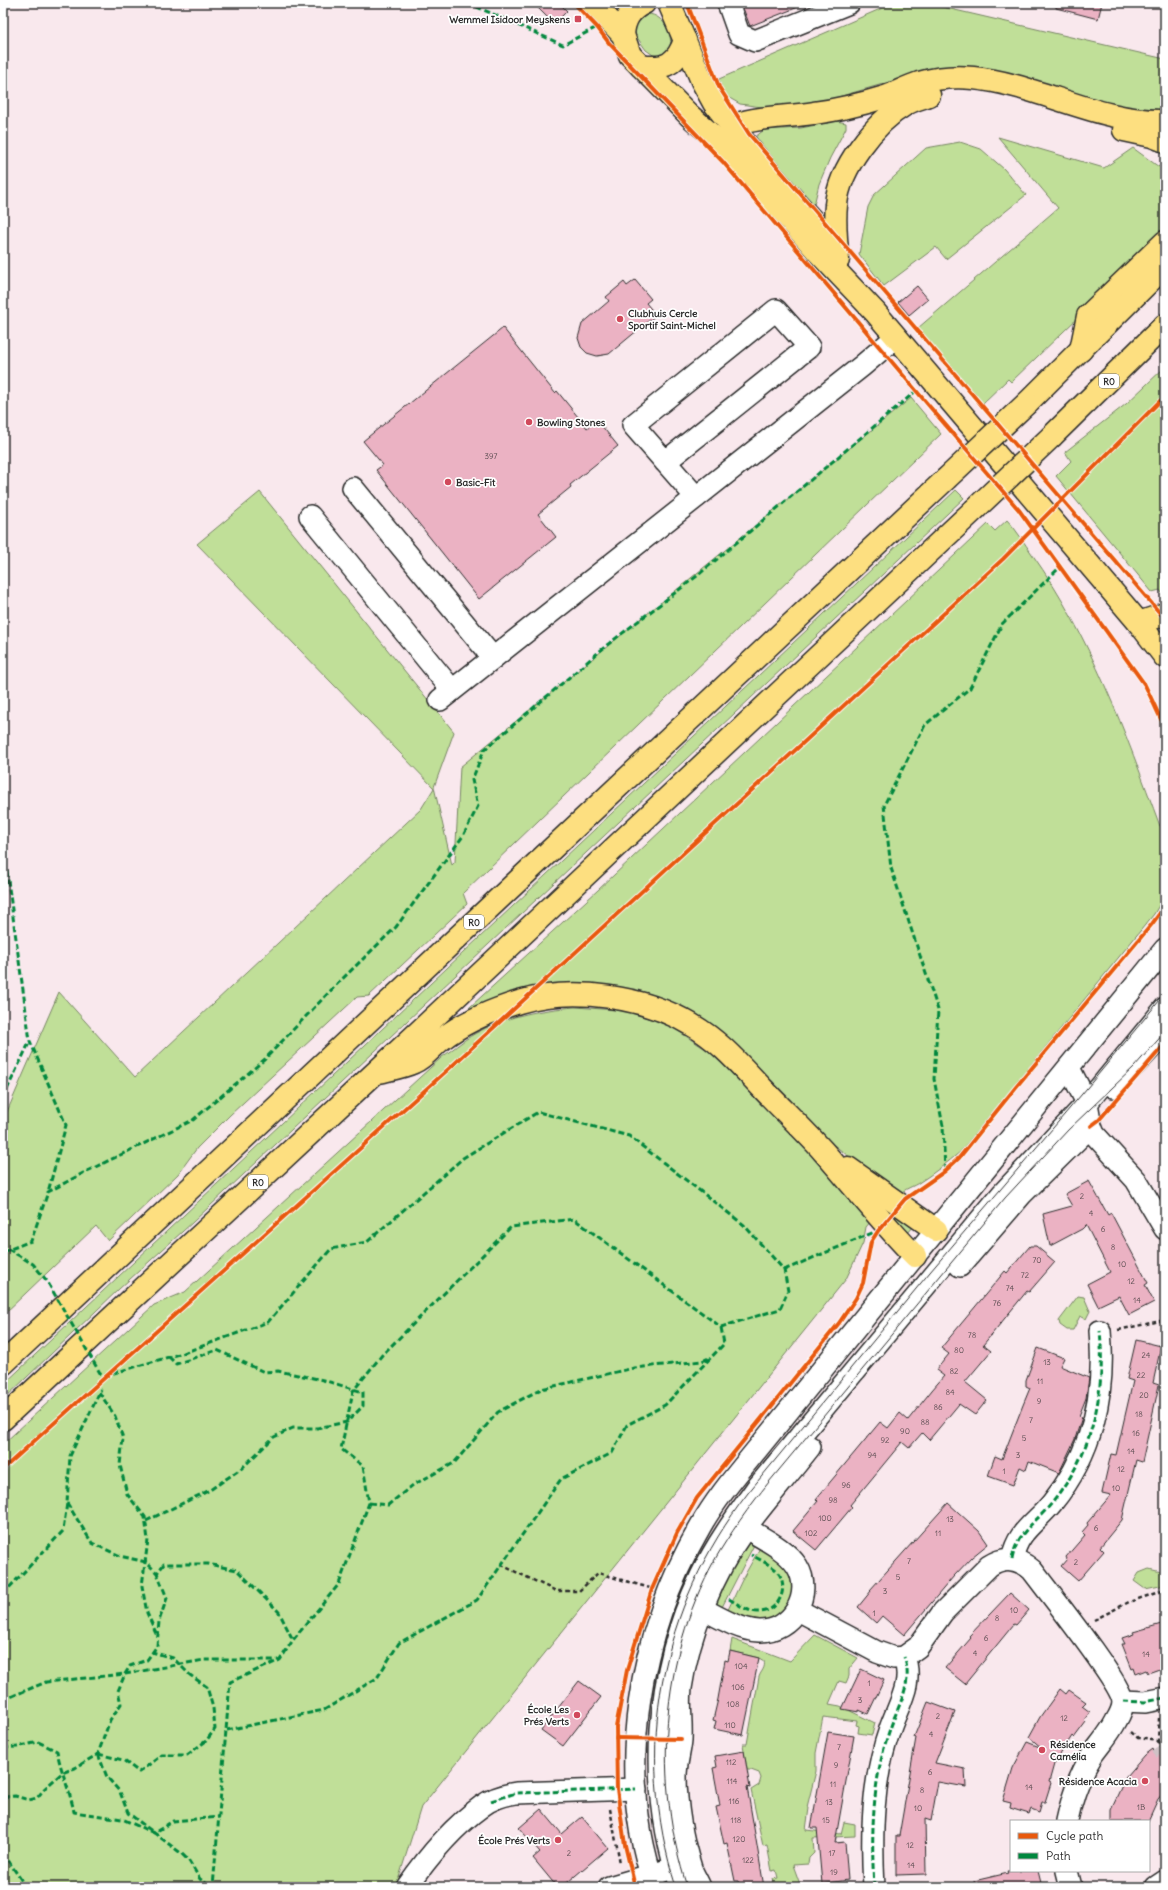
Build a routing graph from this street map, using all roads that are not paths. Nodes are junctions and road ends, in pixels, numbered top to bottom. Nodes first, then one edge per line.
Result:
1 (594, 3) edge
2 (644, 3) edge
3 (728, 3) edge
4 (850, 3) edge
5 (667, 4) edge
6 (623, 35) junction
7 (685, 40) junction
8 (641, 66) junction
9 (1165, 121) edge
10 (733, 126) junction
11 (1165, 141) edge
12 (731, 152) junction
13 (1165, 242) edge
14 (838, 260) junction
15 (1165, 266) edge
16 (875, 312) junction
17 (1165, 325) edge
18 (896, 337) junction
19 (1081, 350) junction
20 (665, 462) junction
21 (353, 488) dead end
22 (696, 497) junction
23 (310, 516) dead end
24 (1165, 614) edge
25 (1139, 623) junction
26 (1165, 657) edge
27 (493, 658) junction
28 (1165, 949) edge
29 (1165, 1008) edge
30 (1165, 1033) edge
31 (1069, 1068) junction
32 (376, 1072) junction
33 (1087, 1103) junction
34 (1090, 1126) junction
35 (822, 1151) junction
36 (1165, 1228) edge
37 (936, 1230) junction
38 (915, 1256) junction
39 (934, 1276) junction
40 (1100, 1331) road end
41 (3, 1364) edge
42 (3, 1419) edge
43 (746, 1528) junction
44 (1012, 1559) junction
45 (703, 1609) junction
46 (798, 1610) junction
47 (904, 1656) junction
48 (1165, 1698) edge
49 (1123, 1701) junction
50 (636, 1789) junction
51 (1067, 1820) edge
52 (682, 1865) junction
53 (1067, 1872) edge
54 (653, 1881) edge
55 (1165, 1881) edge
56 (617, 1885) edge
57 (407, 1887) edge
58 (681, 1887) edge
59 (700, 1887) edge
60 (874, 1887) edge
61 (1071, 1887) edge
62 (1156, 1887) edge

1 - 6 main road
2 - 6 main road
3 - 4 street
5 - 7 main road
6 - 8 main road
7 - 8 main road
7 - 10 main road
8 - 12 main road
9 - 10 main road
10 - 12 main road
10 - 14 main road
11 - 14 main road
12 - 16 main road
13 - 19 main road
14 - 16 main road
15 - 19 main road, R0
16 - 18 main road
17 - 32 main road, R0, bridge
18 - 22 street
18 - 25 main road
19 - 41 main road, R0, bridge
20 - 20 street
20 - 22 street
21 - 27 street
22 - 27 street
23 - 27 street
24 - 25 main road
25 - 26 main road
28 - 31 street
29 - 33 street
30 - 33 street
31 - 33 street
31 - 37 street
32 - 35 main road
32 - 42 main road, R0
33 - 34 street
33 - 39 street
34 - 36 street
34 - 43 street
35 - 37 main road
35 - 38 main road
37 - 38 street
38 - 39 street
38 - 50 street
39 - 52 street
40 - 44 street
43 - 45 street
43 - 46 street
44 - 47 street
44 - 49 street
45 - 46 street
45 - 52 street
46 - 47 street
47 - 60 street
48 - 49 street
49 - 51 street
50 - 54 street
50 - 57 street
52 - 54 street
52 - 58 street
52 - 59 street
53 - 61 street
54 - 56 street
55 - 62 street

